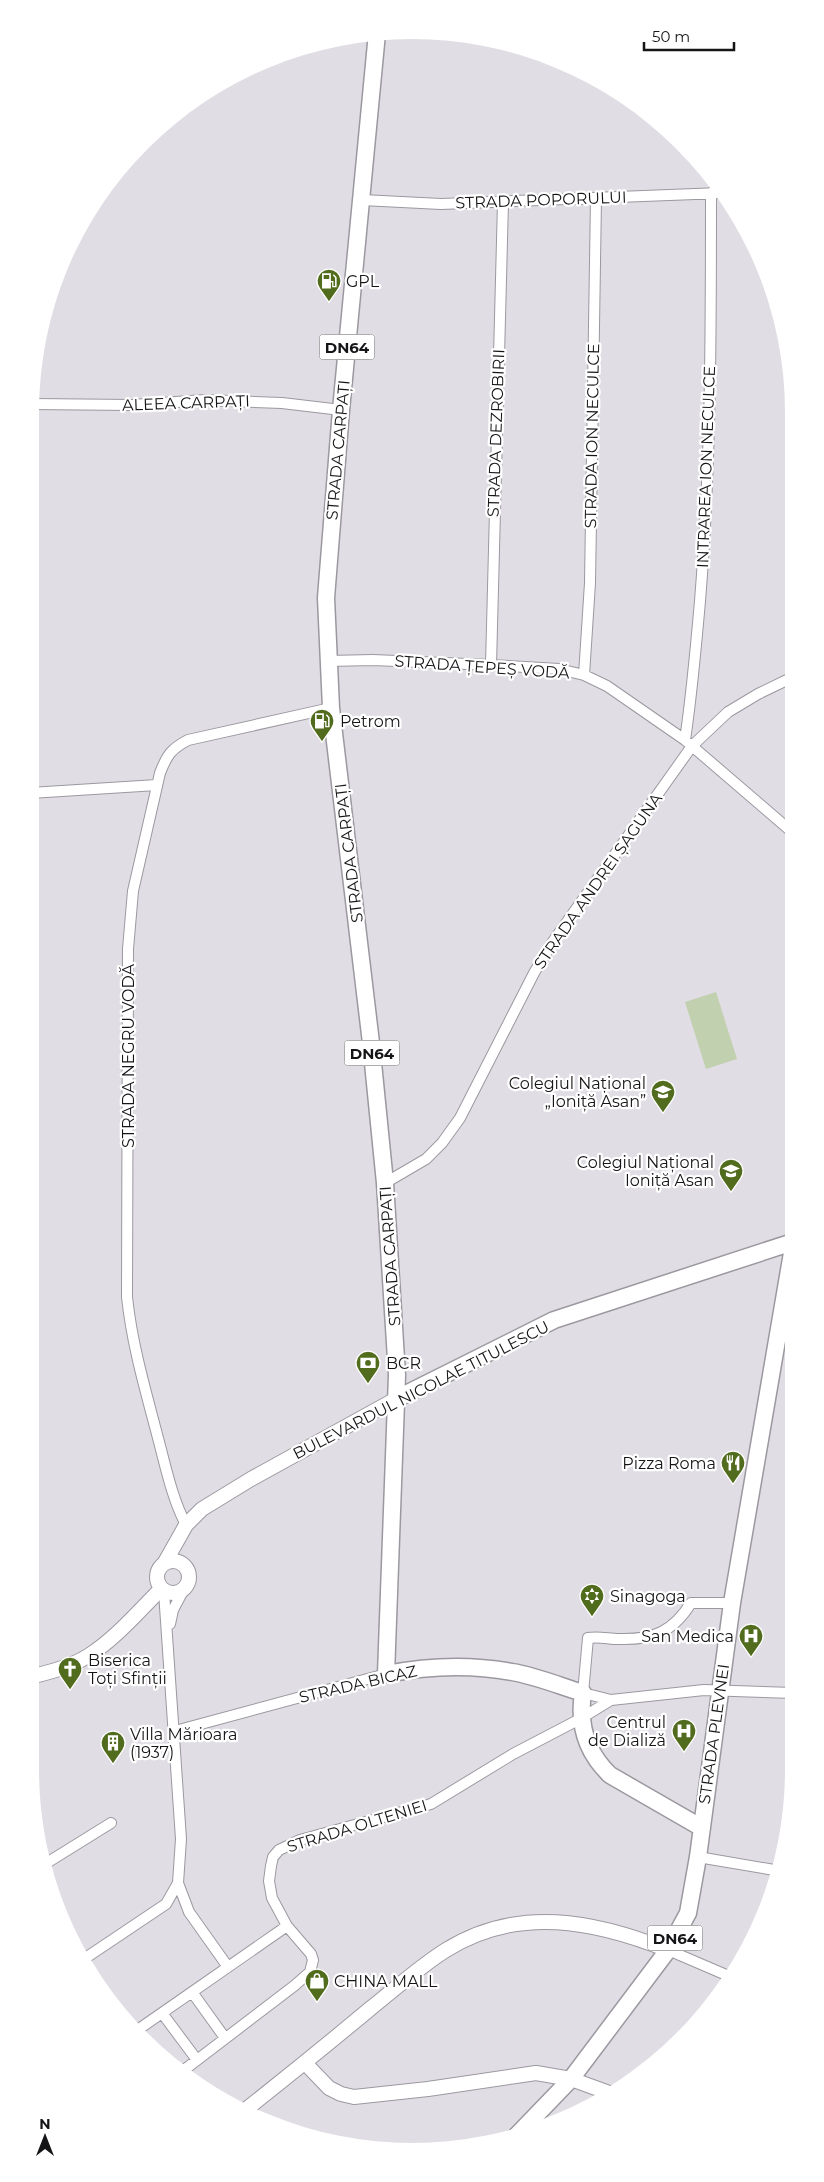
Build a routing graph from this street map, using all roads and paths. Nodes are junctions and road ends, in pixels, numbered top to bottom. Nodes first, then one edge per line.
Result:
1 (376, 41) edge
2 (714, 193) edge
3 (716, 196) edge
4 (596, 198) junction
5 (362, 200) junction
6 (503, 202) junction
7 (39, 404) edge
8 (341, 410) junction
9 (328, 661) junction
10 (491, 665) junction
11 (584, 675) junction
12 (785, 681) edge
13 (331, 708) junction
14 (689, 743) junction
15 (157, 784) junction
16 (39, 792) edge
17 (785, 826) edge
18 (385, 1182) junction
19 (785, 1245) edge
20 (785, 1294) edge
21 (398, 1398) junction
22 (184, 1529) junction
23 (164, 1564) junction
24 (185, 1565) junction
25 (163, 1590) junction
26 (183, 1591) junction
27 (732, 1603) junction
28 (169, 1637) junction
29 (39, 1674) edge
30 (386, 1674) junction
31 (720, 1689) junction
32 (785, 1693) edge
33 (583, 1694) junction
34 (611, 1700) junction
35 (580, 1720) junction
36 (175, 1731) junction
37 (111, 1823) dead end
38 (702, 1828) junction
39 (698, 1857) junction
40 (50, 1862) edge
41 (772, 1870) edge
42 (178, 1883) junction
43 (287, 1926) junction
44 (668, 1950) junction
45 (88, 1956) edge
46 (228, 1967) junction
47 (724, 1974) edge
48 (192, 1992) junction
49 (162, 2013) junction
50 (142, 2027) edge
51 (226, 2038) junction
52 (197, 2060) junction
53 (305, 2062) junction
54 (187, 2068) edge
55 (571, 2079) junction
56 (603, 2091) edge
57 (250, 2106) edge
58 (527, 2125) edge

1 - 5 main road, STRADA CARPAȚI / DN64
2 - 4 street, STRADA POPORULUI
3 - 14 street, INTRAREA ION NECULCE
4 - 6 street, STRADA POPORULUI
4 - 11 street, STRADA ION NECULCE
5 - 6 street, STRADA POPORULUI
5 - 8 main road, STRADA CARPAȚI / DN64
6 - 10 street, STRADA DEZROBIRII
7 - 8 street, ALEEA CARPAȚI
8 - 9 main road, STRADA CARPAȚI / DN64
9 - 10 street, STRADA ȚEPEȘ VODĂ
9 - 13 main road, STRADA CARPAȚI / DN64
10 - 11 street, STRADA ȚEPEȘ VODĂ
11 - 14 street, STRADA ȚEPEȘ VODĂ
12 - 14 street, STRADA ANDREI ȘAGUNA
13 - 15 street, STRADA NEGRU VODĂ
13 - 18 main road, STRADA CARPAȚI / DN64
14 - 17 street, STRADA ȚEPEȘ VODĂ
14 - 18 street, STRADA ANDREI ȘAGUNA
15 - 16 street
15 - 22 street, STRADA NEGRU VODĂ
18 - 21 main road, STRADA CARPAȚI / DN64
19 - 21 main road, BULEVARDUL NICOLAE TITULESCU
20 - 27 main road, STRADA PLEVNEI / DN64
21 - 22 main road, BULEVARDUL NICOLAE TITULESCU
21 - 30 main road, STRADA CARPAȚI
22 - 23 main road, BULEVARDUL NICOLAE TITULESCU
22 - 24 main road
23 - 24 main road
23 - 25 main road
24 - 26 main road
25 - 26 main road
25 - 28 street
25 - 29 main road
26 - 28 street
27 - 31 main road, STRADA PLEVNEI / DN64
27 - 33 street
28 - 36 street
30 - 33 main road, STRADA BICAZ
30 - 36 street, STRADA BICAZ
31 - 32 street, STRADA BICAZ
31 - 34 street, STRADA BICAZ
31 - 38 main road, STRADA PLEVNEI / DN64
33 - 34 street, STRADA BICAZ
33 - 35 main road
34 - 35 street, STRADA OLTENIEI
35 - 38 main road
35 - 43 street, STRADA OLTENIEI
36 - 42 street
37 - 40 street
38 - 39 main road, STRADA PLEVNEI / DN64
39 - 41 street
39 - 44 main road, STRADA PLEVNEI / DN64
42 - 45 street
42 - 46 street
43 - 46 street
43 - 51 street, STRADA OLTENIEI
44 - 47 street
44 - 53 main road
44 - 55 main road, STRADA PLEVNEI / DN64
46 - 48 street
48 - 49 street
48 - 51 street
49 - 50 street
49 - 52 street
51 - 52 street
52 - 54 street
53 - 55 main road
53 - 57 main road
55 - 56 main road
55 - 58 main road, STRADA PLEVNEI / DN64

